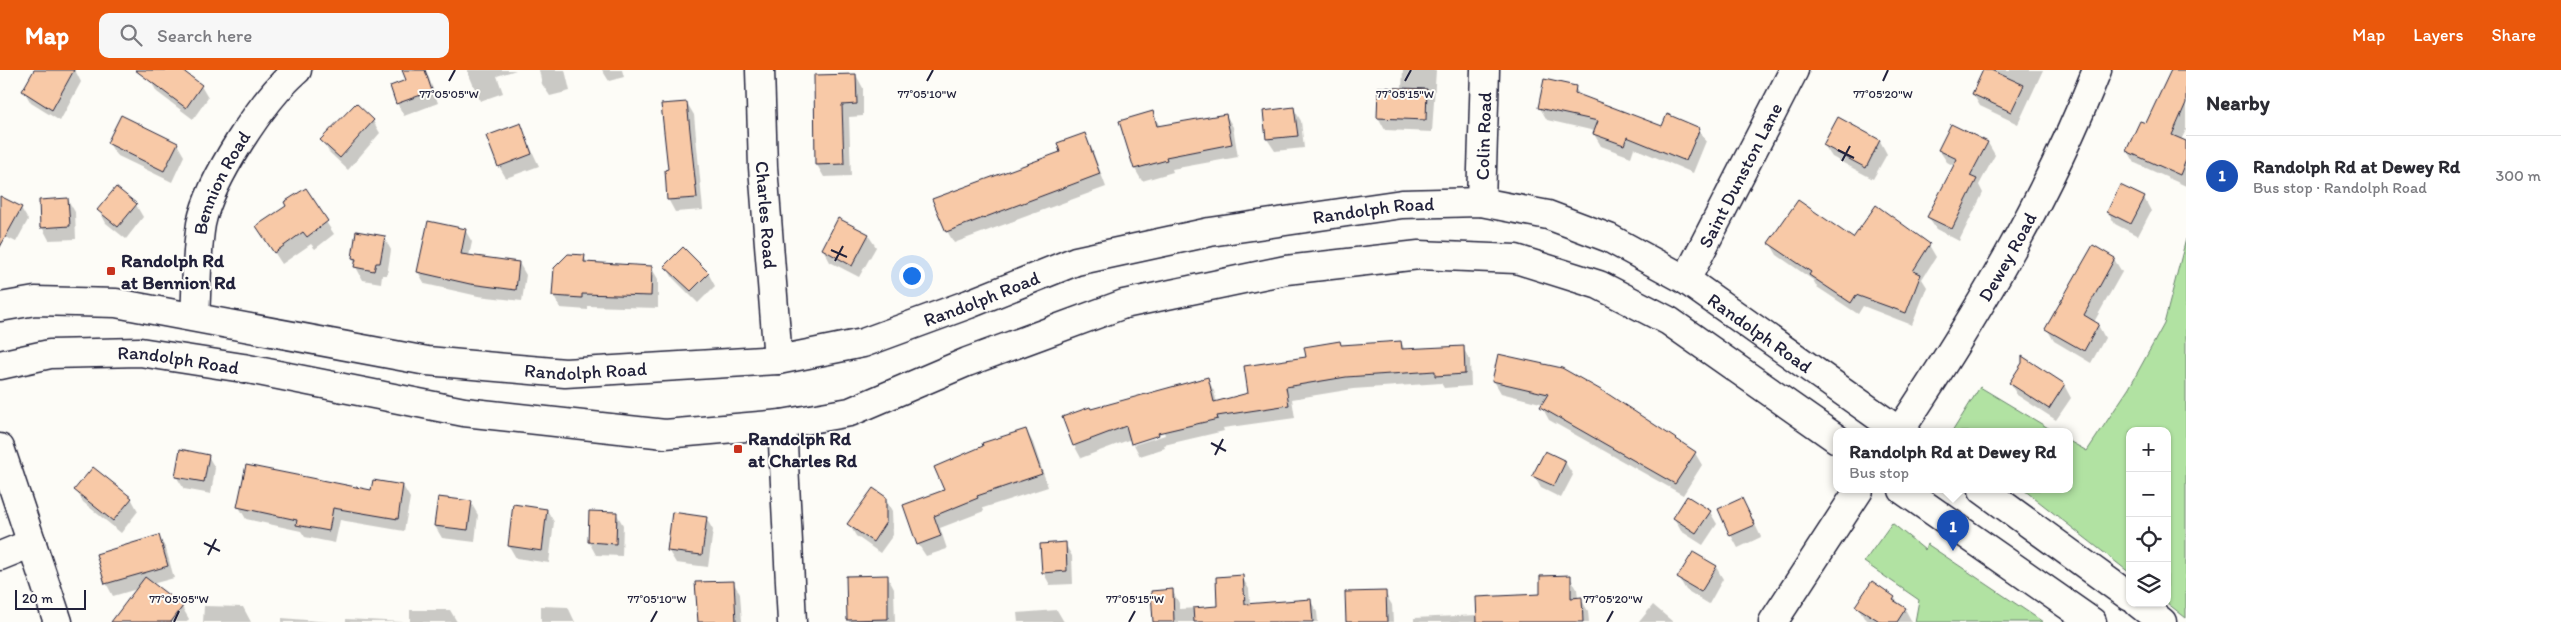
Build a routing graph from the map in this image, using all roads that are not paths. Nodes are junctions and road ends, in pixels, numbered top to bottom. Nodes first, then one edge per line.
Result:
1 (297, 70) edge
2 (760, 70) edge
3 (1485, 70) edge
4 (1794, 70) edge
5 (2097, 70) edge
6 (1481, 202) junction
7 (1686, 280) junction
8 (0, 307) edge
9 (195, 316) junction
10 (778, 360) junction
11 (0, 366) edge
12 (782, 424) junction
13 (1894, 428) edge
14 (1903, 428) edge
15 (1833, 435) edge
16 (0, 448) edge
17 (1857, 493) edge
18 (1907, 493) edge
19 (1987, 493) edge
20 (32, 544) junction
21 (0, 556) edge
22 (2126, 594) edge
23 (2143, 607) edge
24 (58, 622) edge
25 (792, 622) edge
26 (1774, 622) edge
27 (2092, 622) edge
28 (2162, 622) edge

1 - 9 main road, Bennion Road
2 - 10 main road, Charles Road
3 - 6 main road, Colin Road
4 - 7 main road, Saint Dunston Lane
5 - 14 main road, Dewey Road
6 - 7 main road, Randolph Road
6 - 10 main road, Randolph Road
7 - 13 main road, Randolph Road
8 - 9 main road, Randolph Road
9 - 10 main road, Randolph Road
11 - 12 main road, Randolph Road
12 - 15 main road, Randolph Road
12 - 25 main road
16 - 20 main road
17 - 26 main road
18 - 27 main road
19 - 22 main road
20 - 21 main road
20 - 24 main road
23 - 28 main road

